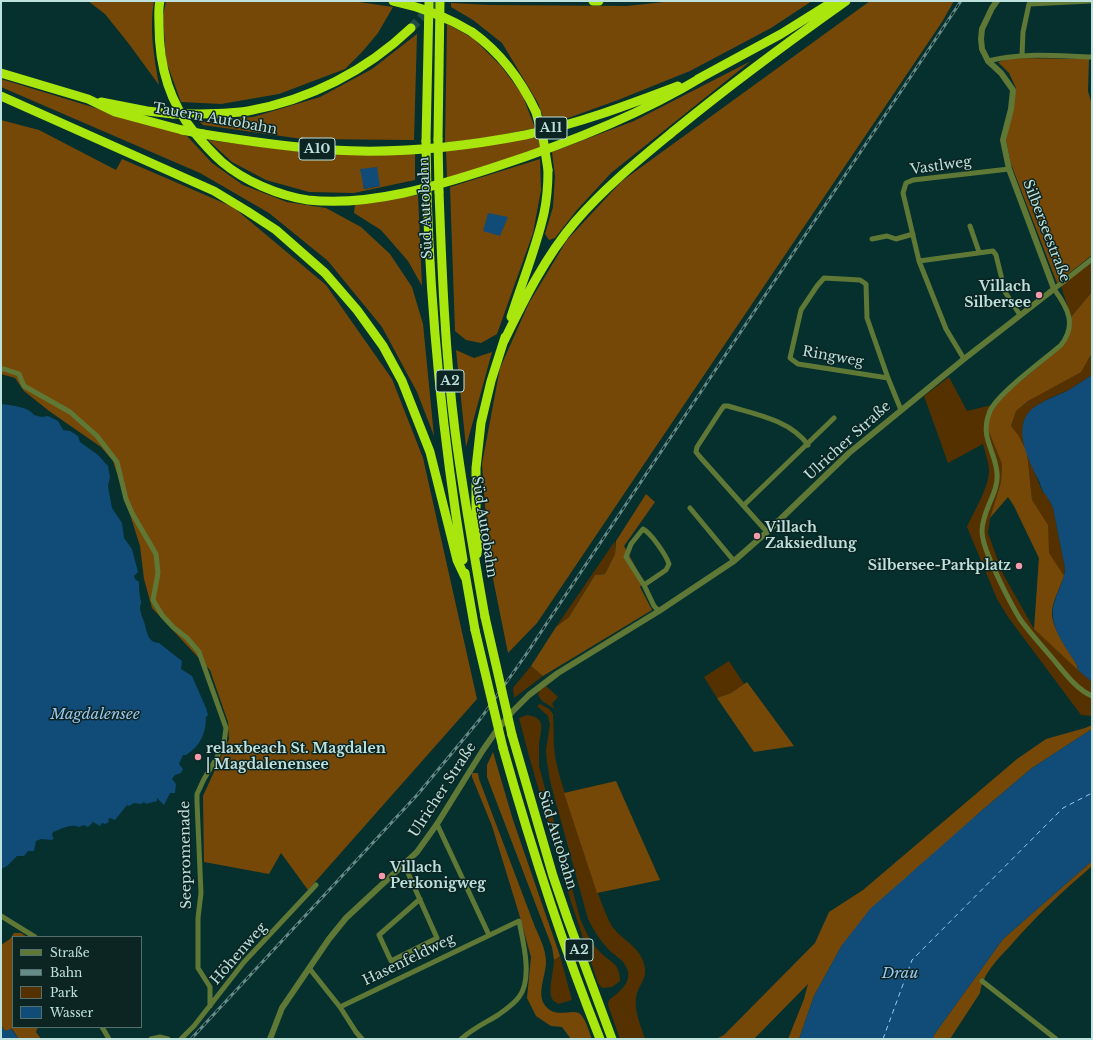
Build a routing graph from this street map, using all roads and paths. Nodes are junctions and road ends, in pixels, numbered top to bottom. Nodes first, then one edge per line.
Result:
1 (160, 1) edge
2 (393, 1) edge
3 (429, 1) edge
4 (440, 1) edge
5 (593, 1) edge
6 (599, 1) edge
7 (834, 1) edge
8 (846, 1) edge
9 (997, 1) edge
10 (1091, 1) edge
11 (411, 28) tunnel mouth
12 (1022, 55) junction
13 (1092, 57) edge
14 (988, 61) junction
15 (1, 73) edge
16 (702, 78) junction
17 (1, 96) edge
18 (88, 99) junction
19 (1, 102) edge
20 (53, 118) junction
21 (429, 144) junction
22 (1009, 169) junction
23 (970, 226) dead end
24 (913, 234) junction
25 (872, 239) dead end
26 (978, 252) junction
27 (1092, 259) edge
28 (919, 261) junction
29 (1054, 289) junction
30 (1020, 315) junction
31 (504, 341) junction
32 (964, 359) junction
33 (1, 369) edge
34 (888, 378) junction
35 (901, 410) junction
36 (834, 418) dead end
37 (808, 445) junction
38 (744, 505) junction
39 (690, 508) dead end
40 (766, 532) junction
41 (734, 561) junction
42 (476, 567) junction
43 (466, 578) junction
44 (644, 585) junction
45 (659, 611) junction
46 (1092, 696) edge
47 (437, 824) junction
48 (404, 864) junction
49 (316, 885) dead end
50 (420, 899) junction
51 (1, 916) edge
52 (489, 935) junction
53 (33, 936) edge
54 (309, 968) junction
55 (982, 980) dead end
56 (210, 1006) junction
57 (340, 1007) junction
58 (103, 1028) edge
59 (109, 1039) edge
60 (152, 1039) edge
61 (168, 1039) edge
62 (181, 1039) edge
63 (270, 1039) edge
64 (362, 1039) edge
65 (461, 1039) edge
66 (600, 1039) edge
67 (612, 1039) edge
68 (1056, 1039) edge

1 - 16 highway
2 - 31 highway, bridge
3 - 21 highway, Süd Autobahn / A2
4 - 42 highway, Süd Autobahn / A2, bridge
5 - 6 highway
7 - 16 highway, A11
8 - 31 highway
9 - 14 street, Silberseestraße
10 - 12 street
11 - 18 highway, bridge
12 - 13 street
12 - 14 street
14 - 22 street, Silberseestraße
15 - 18 highway, Tauern Autobahn / A10
16 - 21 highway, A11
17 - 20 highway
18 - 21 highway, Tauern Autobahn / A10, bridge
19 - 20 highway
20 - 43 highway
21 - 43 highway, Süd Autobahn / A2, bridge
22 - 24 street, Vastlweg
22 - 29 street, Silberseestraße
23 - 26 street
24 - 25 street
24 - 28 street, Vastlweg
26 - 28 street
26 - 30 street
27 - 29 street
28 - 32 street, Vastlweg
29 - 30 street, Ulricher Straße
29 - 46 street, Silberseestraße
30 - 32 street, Ulricher Straße
31 - 42 highway
32 - 35 street, Ulricher Straße
33 - 56 street, Seepromenade
34 - 34 street, Ringweg
34 - 35 street, Ringweg
35 - 40 street, Ulricher Straße
36 - 37 street
37 - 38 street
37 - 38 street
38 - 40 street
39 - 41 street
40 - 41 street, Ulricher Straße
41 - 45 street, Ulricher Straße
42 - 67 highway, Süd Autobahn / A2, bridge
43 - 66 highway, Süd Autobahn / A2, bridge
44 - 44 street
44 - 45 street
45 - 47 street, Ulricher Straße
47 - 48 street, Ulricher Straße
47 - 52 street
48 - 50 street
48 - 54 street, Ulricher Straße
49 - 56 street, Höhenweg
50 - 50 street
51 - 53 street
52 - 57 street, Hasenfeldweg
52 - 65 street, Hasenfeldweg
54 - 57 street
54 - 63 street, Ulricher Straße
55 - 68 street
56 - 62 street, Höhenweg
57 - 64 street
58 - 59 street
60 - 61 street

